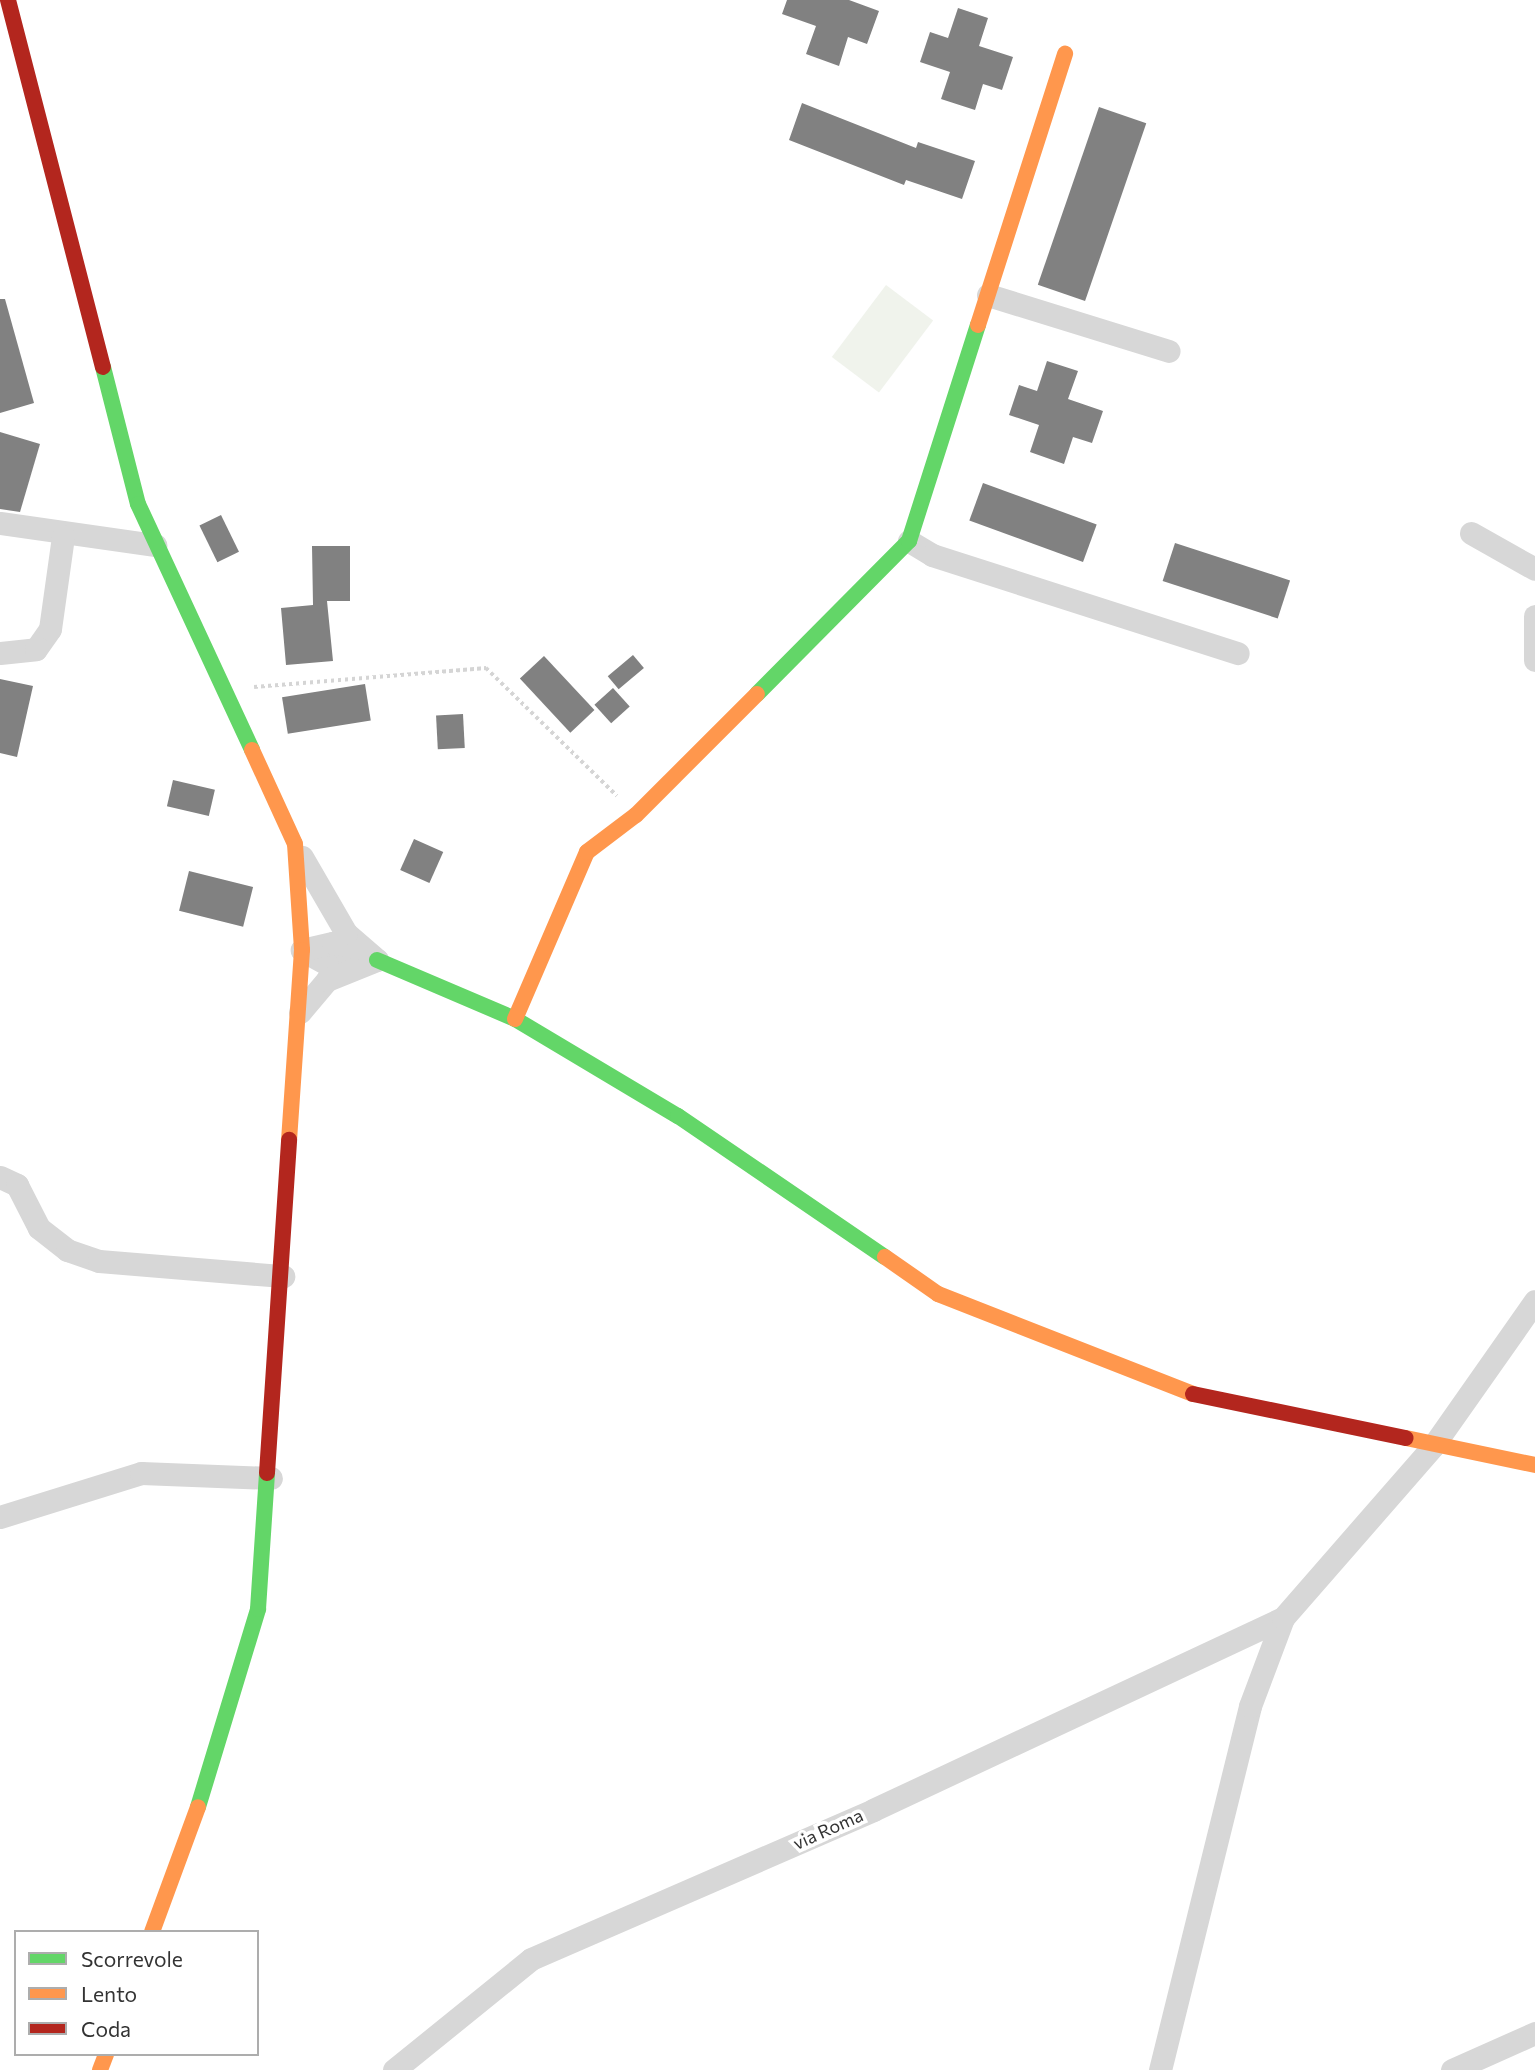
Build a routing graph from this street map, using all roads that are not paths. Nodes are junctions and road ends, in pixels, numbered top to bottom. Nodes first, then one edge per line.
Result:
1 (8, 0) edge
2 (8, 34) edge
3 (1065, 54) dead end
4 (988, 295) junction
5 (1169, 351) dead end
6 (0, 523) edge
7 (1471, 533) dead end
8 (63, 536) junction
9 (909, 541) junction
10 (155, 545) junction
11 (1535, 569) edge
12 (1535, 616) edge
13 (0, 653) edge
14 (1238, 653) dead end
15 (1535, 660) edge
16 (295, 844) junction
17 (302, 950) junction
18 (366, 957) junction
19 (299, 1015) junction
20 (515, 1020) junction
21 (0, 1177) edge
22 (283, 1276) junction
23 (1535, 1301) edge
24 (1433, 1446) junction
25 (1535, 1465) edge
26 (271, 1478) junction
27 (0, 1517) edge
28 (1283, 1618) junction
29 (153, 1930) edge
30 (1535, 2033) edge
31 (394, 2070) edge
32 (1160, 2070) edge
33 (1452, 2070) edge

1 - 2 street
2 - 10 street
3 - 4 street
4 - 5 street
4 - 9 street
6 - 8 street
7 - 11 street
8 - 10 street
8 - 13 street
9 - 14 street
9 - 20 street
10 - 16 street
12 - 15 street
16 - 17 street
16 - 18 street
17 - 18 street
17 - 19 street
18 - 19 street
18 - 20 street
19 - 22 street
20 - 24 street
21 - 22 street
22 - 26 street
23 - 24 street
24 - 25 street
24 - 28 street
26 - 27 street
26 - 29 street
28 - 31 street, via Roma
28 - 32 street
30 - 33 street

